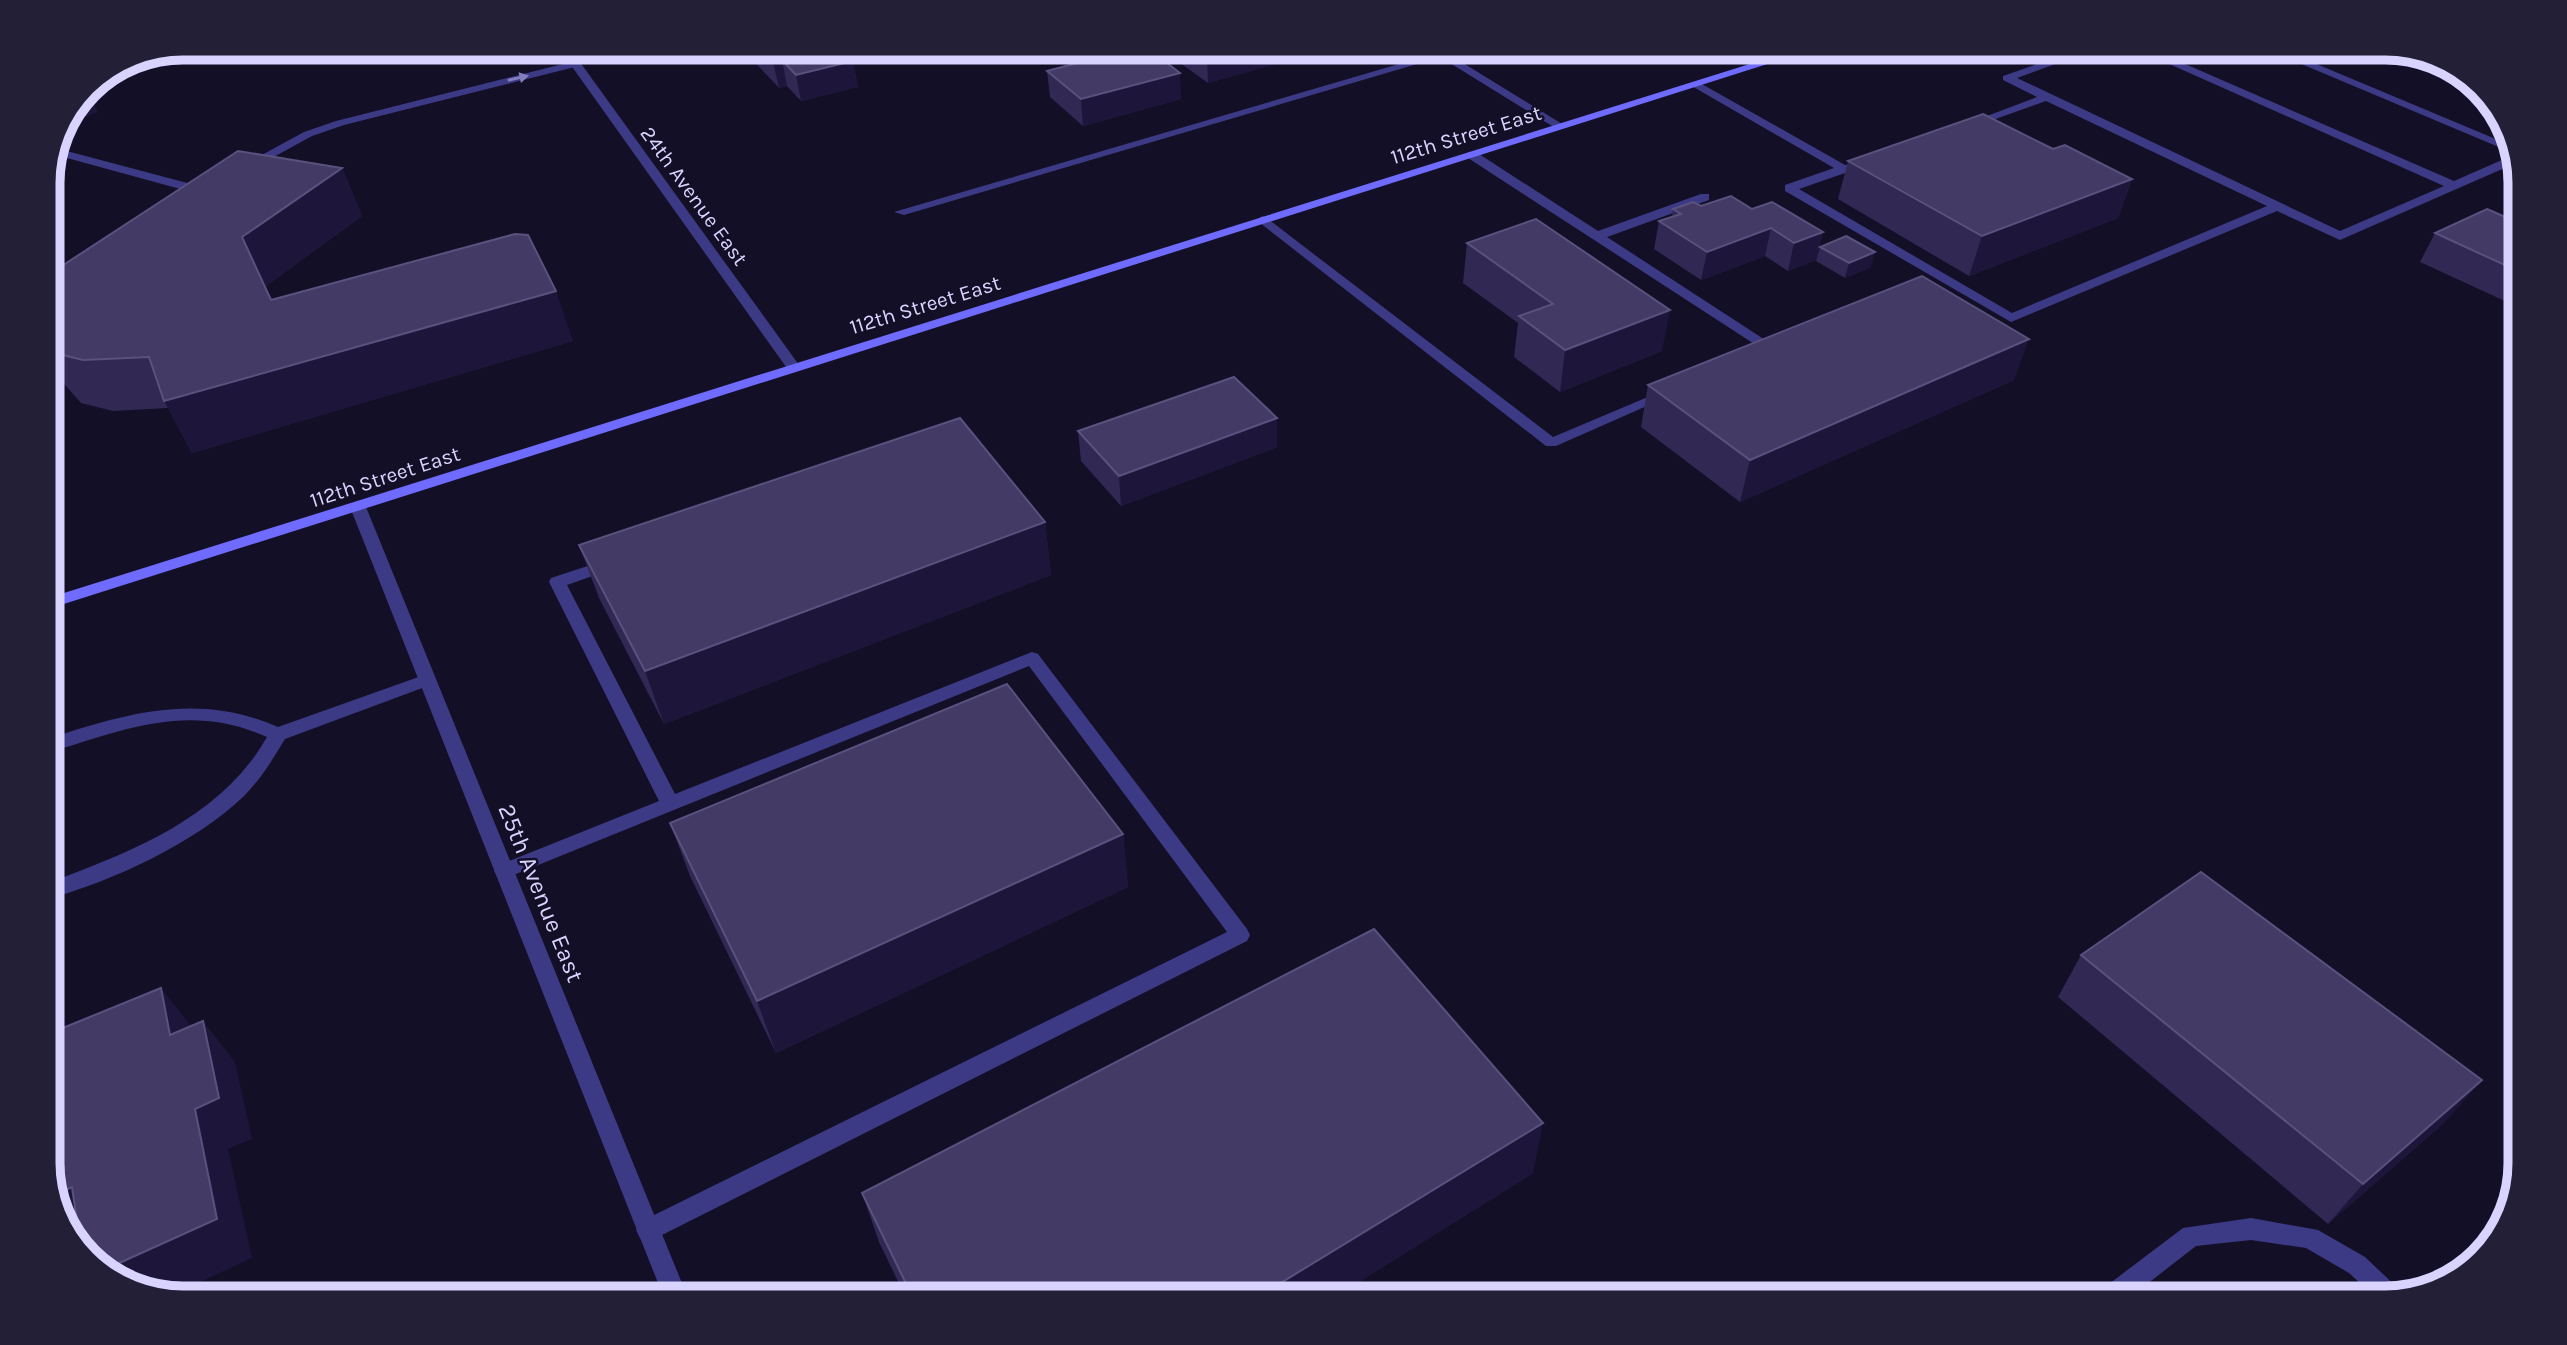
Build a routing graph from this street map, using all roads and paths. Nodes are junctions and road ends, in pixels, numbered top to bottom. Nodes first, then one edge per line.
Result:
1 (572, 60) edge
2 (1429, 60) edge
3 (1450, 60) edge
4 (1775, 60) edge
5 (2059, 60) edge
6 (2166, 60) edge
7 (2297, 60) edge
8 (575, 64) junction
9 (1696, 85) junction
10 (2047, 97) junction
11 (1560, 127) junction
12 (1958, 129) edge
13 (2502, 146) edge
14 (63, 154) edge
15 (1472, 155) junction
16 (1882, 155) edge
17 (2506, 163) edge
18 (1844, 169) junction
19 (236, 173) edge
20 (2454, 186) junction
21 (206, 193) edge
22 (1705, 197) dead end
23 (2277, 206) junction
24 (900, 212) dead end
25 (1264, 220) junction
26 (1597, 236) junction
27 (1748, 359) edge
28 (794, 368) junction
29 (1686, 386) edge
30 (358, 508) junction
31 (634, 555) edge
32 (60, 600) edge
33 (427, 680) junction
34 (278, 734) junction
35 (60, 742) edge
36 (670, 804) junction
37 (504, 871) junction
38 (60, 886) edge
39 (648, 1230) junction
40 (671, 1286) edge
41 (2126, 1286) edge
42 (2381, 1286) edge

1 - 8 street, 24th Avenue East
2 - 24 street
3 - 11 street
4 - 9 main road, 112th Street East
5 - 10 street
6 - 20 street
7 - 13 street
19 -> 8 street
8 - 28 street, 24th Avenue East
9 - 11 main road, 112th Street East
9 - 18 street
10 - 12 street
10 - 23 street
11 - 15 main road, 112th Street East
14 - 21 street
15 - 25 main road, 112th Street East
15 - 26 street
16 - 18 street
17 - 20 street
18 - 23 street
20 - 23 street
22 - 26 street
25 - 28 main road, 112th Street East
25 - 29 street
26 - 27 street
28 - 30 main road, 112th Street East
30 - 32 main road, 112th Street East
30 - 33 street, 25th Avenue East
31 - 36 street
33 - 34 street
33 - 37 street, 25th Avenue East
34 - 35 street
34 - 38 street
36 - 37 street
36 - 39 street
37 - 39 street, 25th Avenue East
39 - 40 street, 25th Avenue East
41 - 42 street

